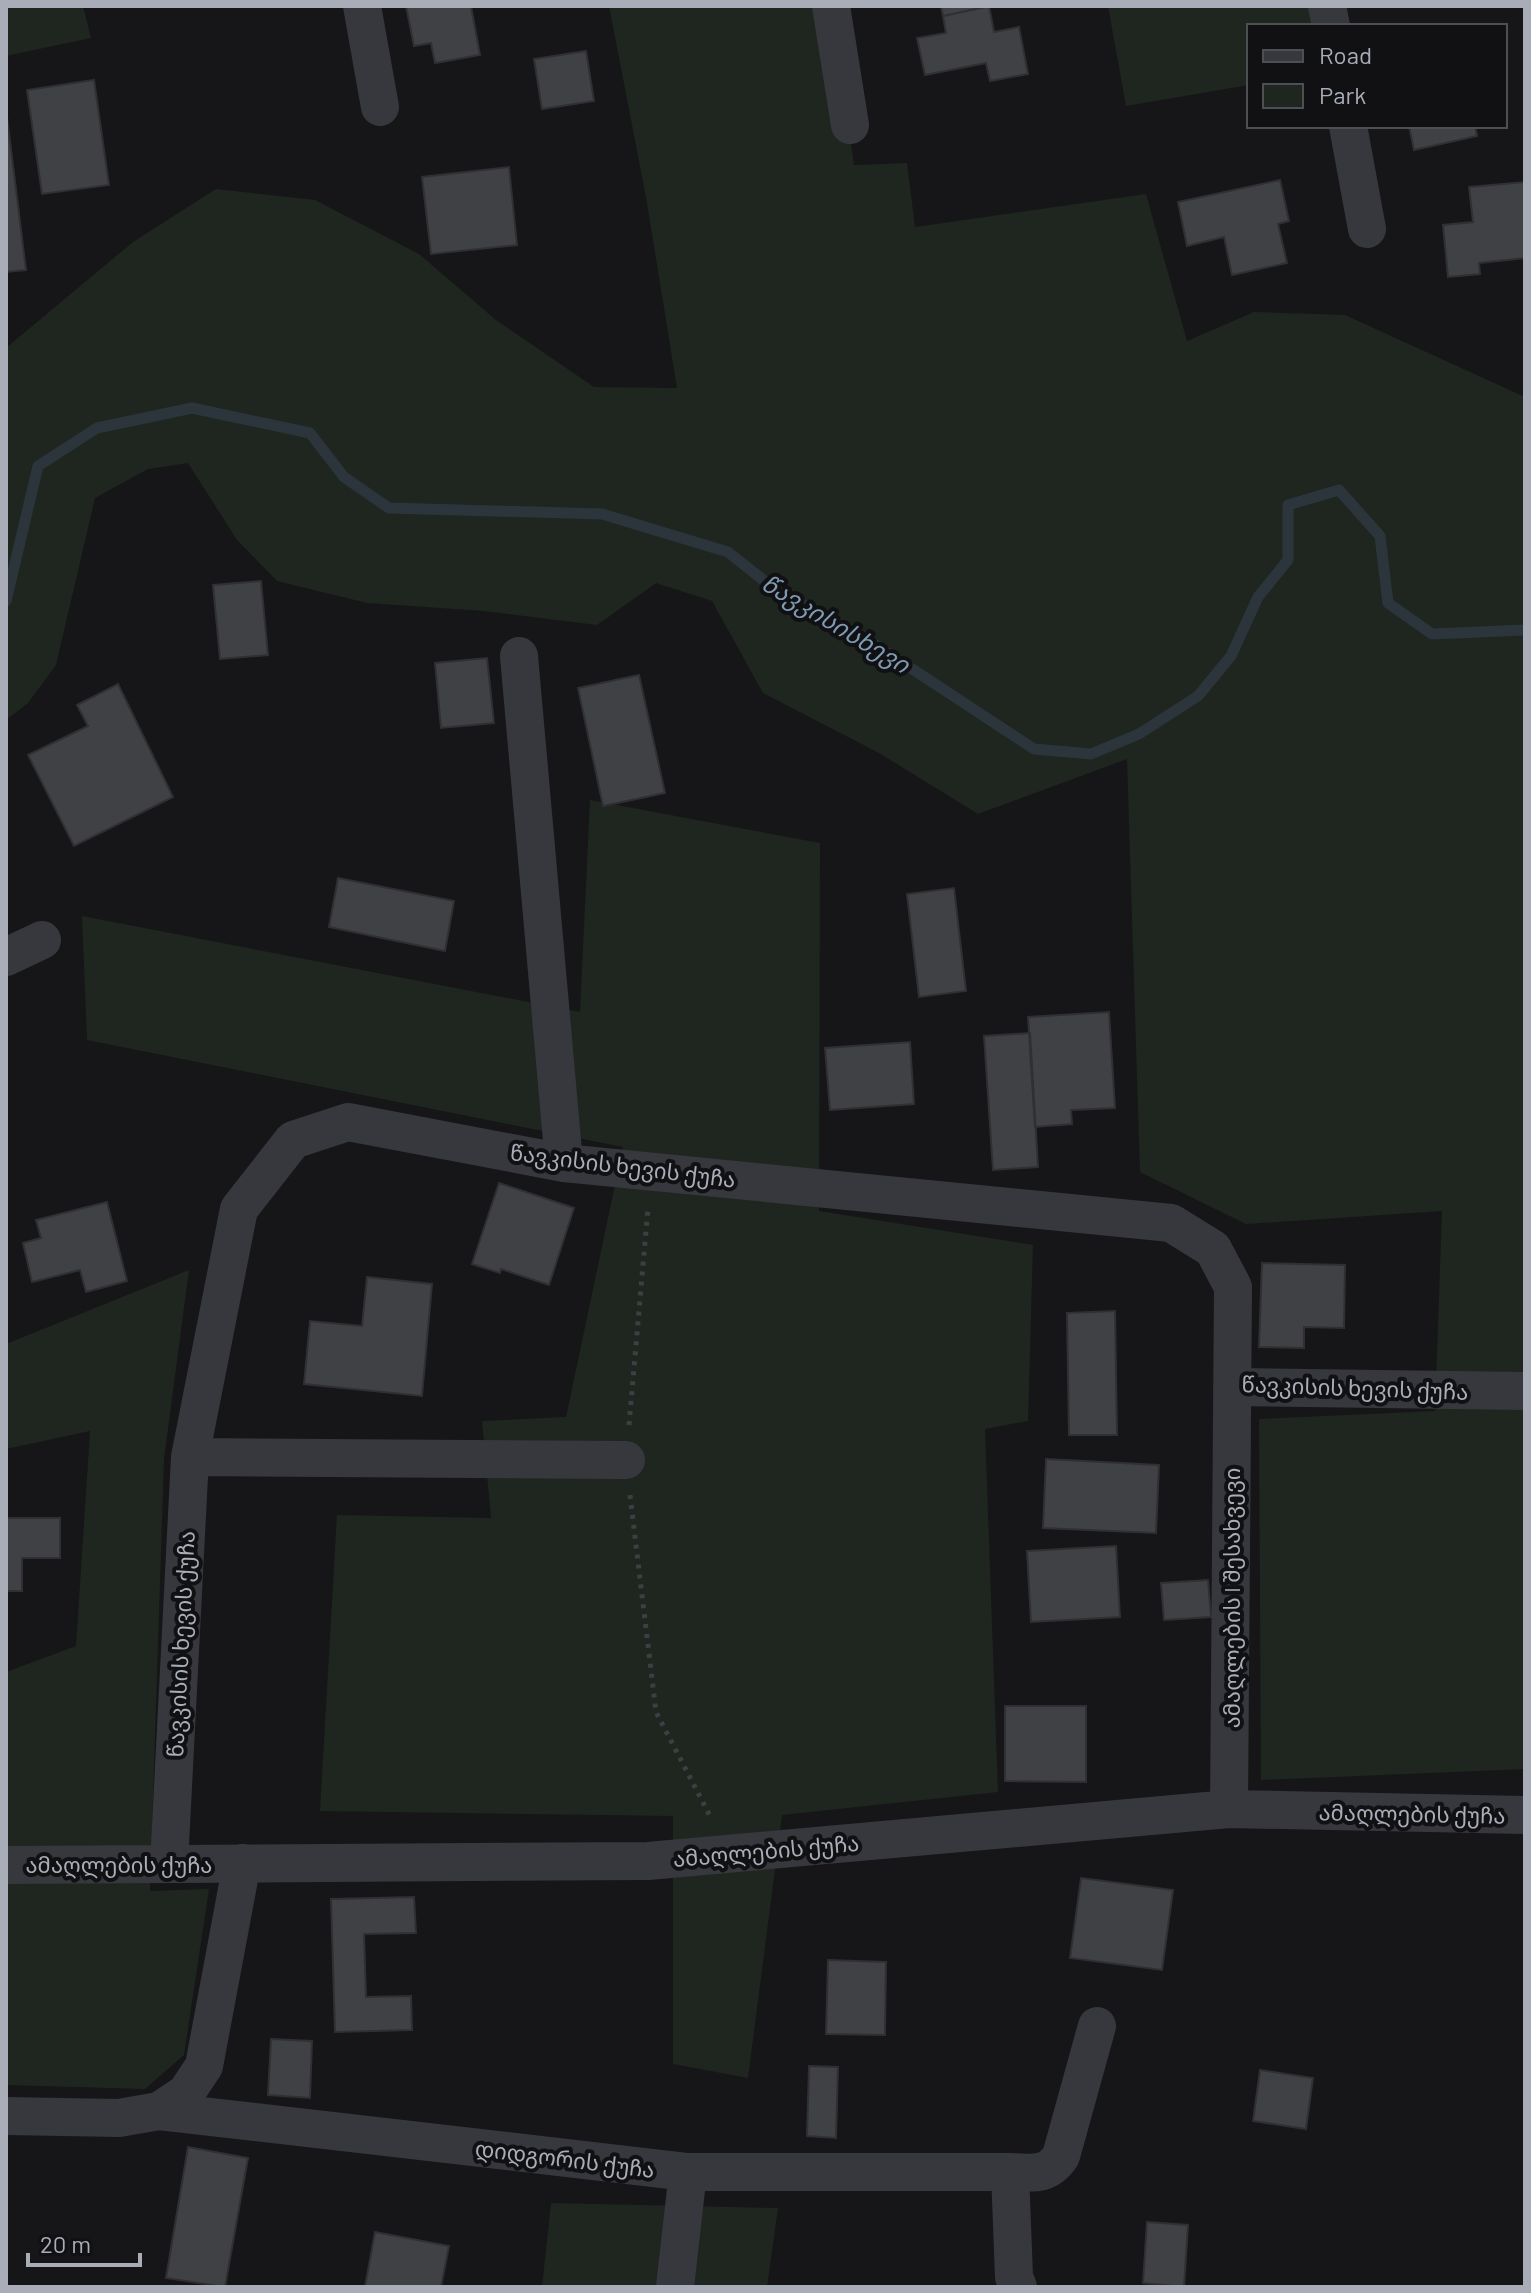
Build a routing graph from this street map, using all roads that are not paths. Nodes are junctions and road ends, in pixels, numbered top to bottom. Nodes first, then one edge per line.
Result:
1 (362, 6) edge
2 (831, 6) edge
3 (380, 107) dead end
4 (850, 125) dead end
5 (1348, 128) edge
6 (1367, 229) dead end
7 (519, 656) dead end
8 (42, 940) dead end
9 (6, 957) edge
10 (564, 1163) junction
11 (1232, 1387) junction
12 (1525, 1391) edge
13 (190, 1457) junction
14 (626, 1460) road end
15 (1229, 1809) junction
16 (1525, 1815) edge
17 (242, 1863) junction
18 (169, 1864) junction
19 (6, 1865) edge
20 (1097, 2026) dead end
21 (159, 2111) junction
22 (6, 2116) edge
23 (688, 2172) junction
24 (1010, 2172) junction
25 (675, 2287) edge
26 (1018, 2287) edge

1 - 3 street
2 - 4 street
5 - 6 street
7 - 10 street
8 - 9 street
10 - 11 street, წავკისის ხევის ქუჩა
10 - 13 street, წავკისის ხევის ქუჩა
11 - 12 street, წავკისის ხევის ქუჩა
11 - 15 street, ამაღლების I შესახვევი
13 - 14 street
13 - 18 street, წავკისის ხევის ქუჩა
15 - 16 street, ამაღლების ქუჩა
15 - 17 street, ამაღლების ქუჩა
17 - 18 street, ამაღლების ქუჩა
17 - 21 street
18 - 19 street, ამაღლების ქუჩა
20 - 24 street, დიდგორის ქუჩა
21 - 22 street, დიდგორის ქუჩა
21 - 23 street, დიდგორის ქუჩა
23 - 24 street, დიდგორის ქუჩა
23 - 25 street
24 - 26 street

